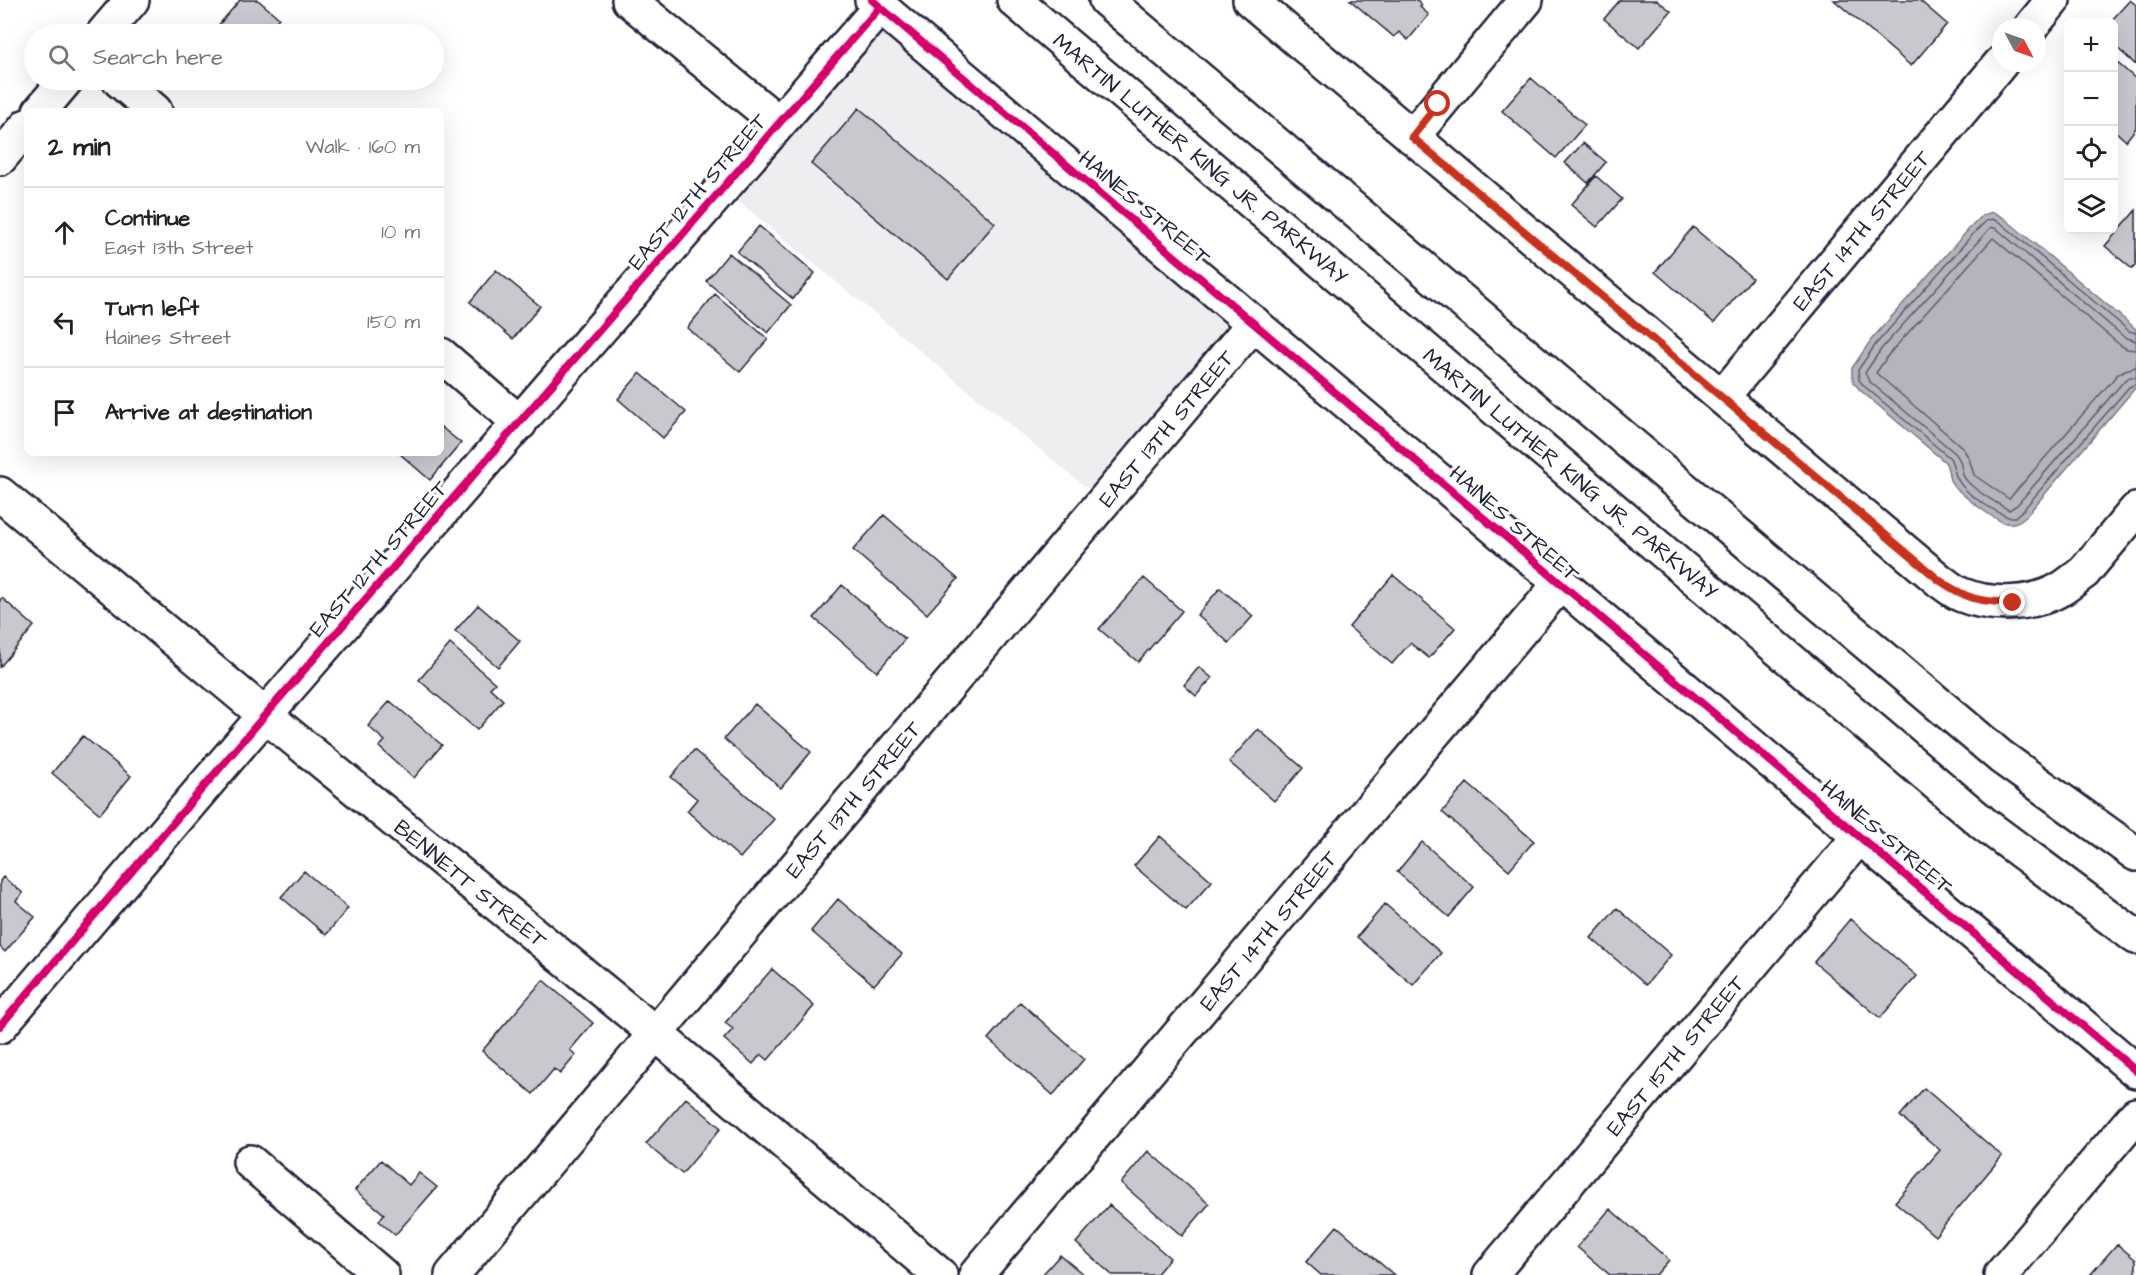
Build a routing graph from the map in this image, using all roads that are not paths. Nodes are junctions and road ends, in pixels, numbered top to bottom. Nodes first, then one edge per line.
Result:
1 (132, 0) edge
2 (629, 0) edge
3 (1014, 0) edge
4 (1106, 0) edge
5 (1250, 0) edge
6 (1526, 0) edge
7 (2053, 0) edge
8 (876, 4) edge
9 (2038, 18) edge
10 (112, 24) edge
11 (1994, 72) edge
12 (58, 90) edge
13 (131, 90) edge
14 (43, 108) edge
15 (152, 108) edge
16 (779, 123) junction
17 (24, 130) edge
18 (1412, 137) junction
19 (0, 158) edge
20 (1254, 323) junction
21 (444, 358) edge
22 (1722, 398) junction
23 (520, 423) junction
24 (0, 494) edge
25 (2136, 510) edge
26 (1559, 585) junction
27 (265, 715) junction
28 (1860, 836) junction
29 (2136, 854) edge
30 (2136, 937) edge
31 (4, 1014) edge
32 (655, 1033) junction
33 (2136, 1071) edge
34 (2136, 1115) edge
35 (250, 1162) dead end
36 (381, 1275) edge
37 (452, 1275) edge
38 (940, 1275) edge
39 (976, 1275) edge
40 (1490, 1275) edge
41 (2001, 1275) edge

1 - 10 main road
2 - 16 main road
3 - 30 main road, MARTIN LUTHER KING JR. PARKWAY
4 - 29 main road
5 - 18 main road
6 - 18 main road
7 - 9 main road
8 - 16 main road, EAST 12TH STREET
8 - 20 main road, HAINES STREET
11 - 22 main road, EAST 14TH STREET
12 - 14 main road
13 - 15 main road
16 - 23 main road, EAST 12TH STREET
17 - 19 main road
18 - 22 main road
20 - 26 main road, HAINES STREET
20 - 32 main road, EAST 13TH STREET
21 - 23 main road
22 - 25 main road
23 - 27 main road, EAST 12TH STREET
24 - 27 main road, BENNETT STREET
26 - 28 main road, HAINES STREET
26 - 39 main road, EAST 14TH STREET
27 - 31 main road, EAST 12TH STREET
27 - 32 main road, BENNETT STREET
28 - 33 main road, HAINES STREET
28 - 40 main road, EAST 15TH STREET
32 - 37 main road, EAST 13TH STREET
32 - 38 main road, BENNETT STREET
34 - 41 main road
35 - 36 main road

